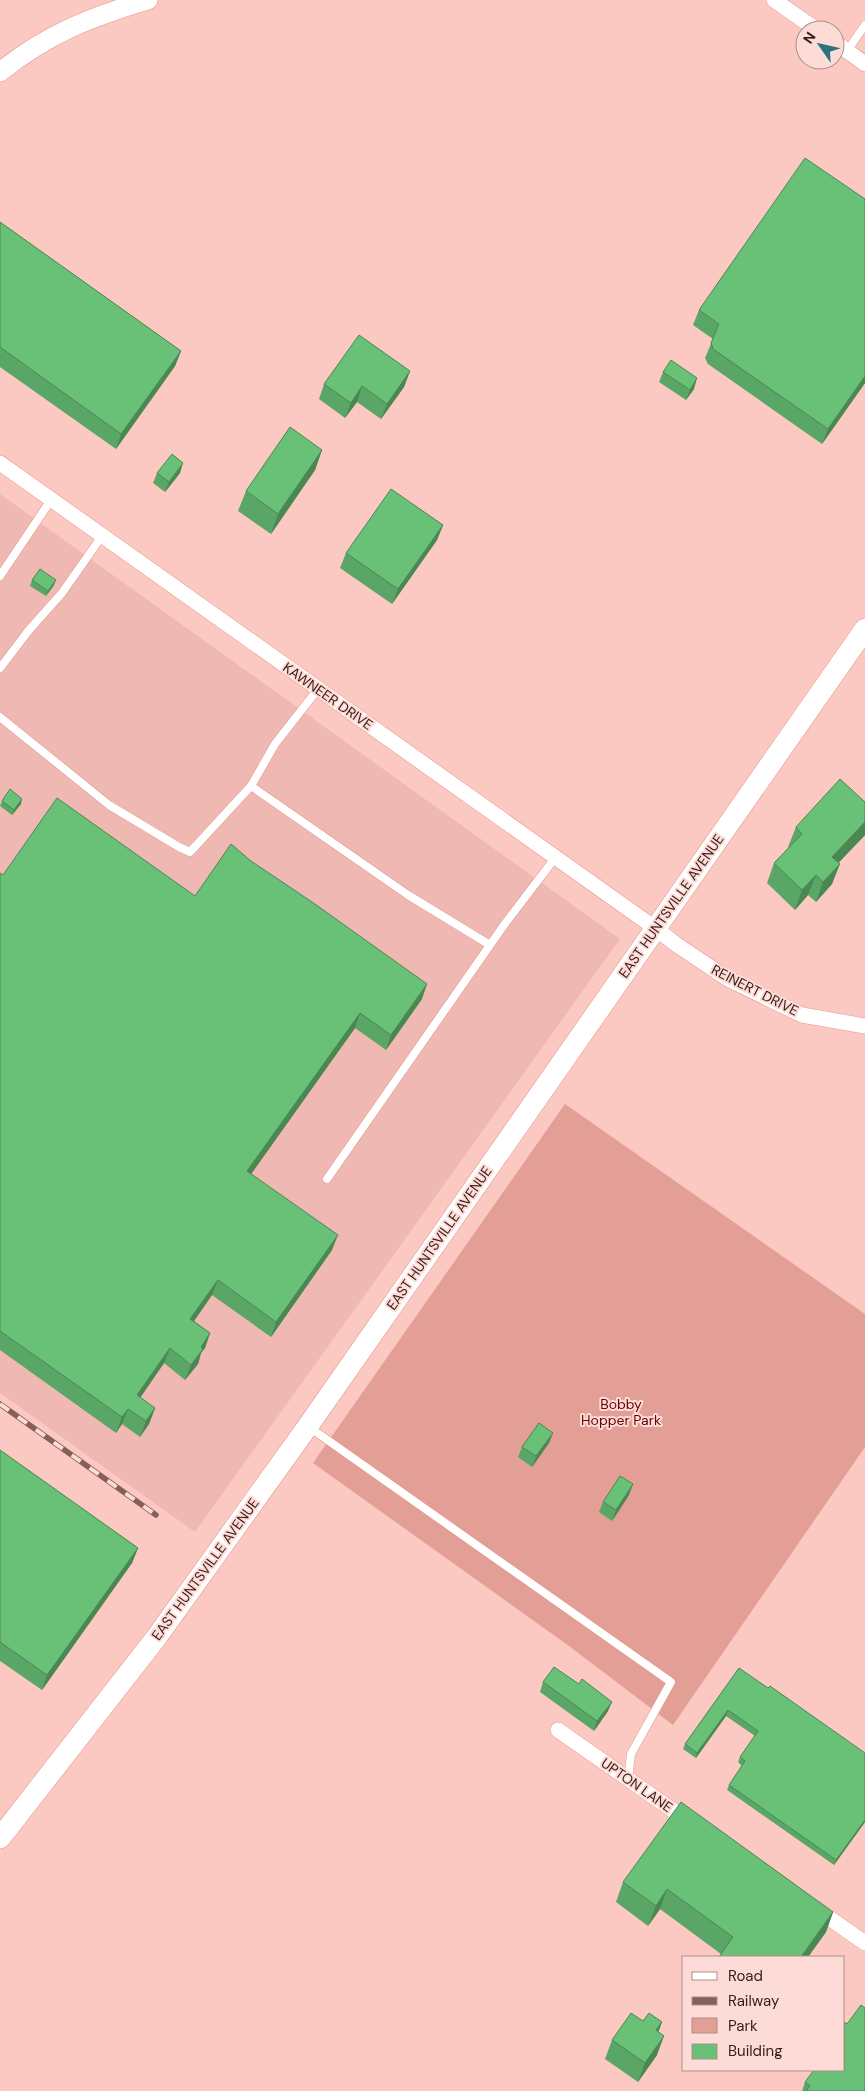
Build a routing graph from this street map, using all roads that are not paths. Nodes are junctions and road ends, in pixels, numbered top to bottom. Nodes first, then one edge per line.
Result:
1 (148, 0) edge
2 (774, 0) edge
3 (803, 20) edge
4 (865, 25) edge
5 (845, 43) edge
6 (845, 50) edge
7 (865, 64) edge
8 (0, 72) edge
9 (0, 464) edge
10 (51, 500) junction
11 (102, 536) junction
12 (0, 576) edge
13 (865, 629) edge
14 (0, 668) edge
15 (318, 689) junction
16 (0, 717) edge
17 (251, 786) junction
18 (555, 858) junction
19 (655, 928) junction
20 (490, 945) junction
21 (865, 1026) edge
22 (327, 1179) dead end
23 (308, 1426) junction
24 (558, 1730) dead end
25 (628, 1779) junction
26 (702, 1830) edge
27 (0, 1838) edge
28 (800, 1898) edge
29 (865, 1943) edge

1 - 8 street
2 - 3 street
4 - 5 lane
6 - 7 street
9 - 10 street, KAWNEER DRIVE
10 - 11 street, KAWNEER DRIVE
10 - 12 lane
11 - 14 lane
11 - 15 street, KAWNEER DRIVE
13 - 19 main road, EAST HUNTSVILLE AVENUE
15 - 17 lane
15 - 18 street, KAWNEER DRIVE
16 - 17 lane
17 - 20 lane
18 - 19 street, KAWNEER DRIVE
18 - 20 lane
19 - 21 street, REINERT DRIVE
19 - 23 main road, EAST HUNTSVILLE AVENUE
20 - 22 lane
23 - 25 lane
23 - 27 main road, EAST HUNTSVILLE AVENUE
24 - 25 street, UPTON LANE
25 - 26 street, UPTON LANE
28 - 29 street

